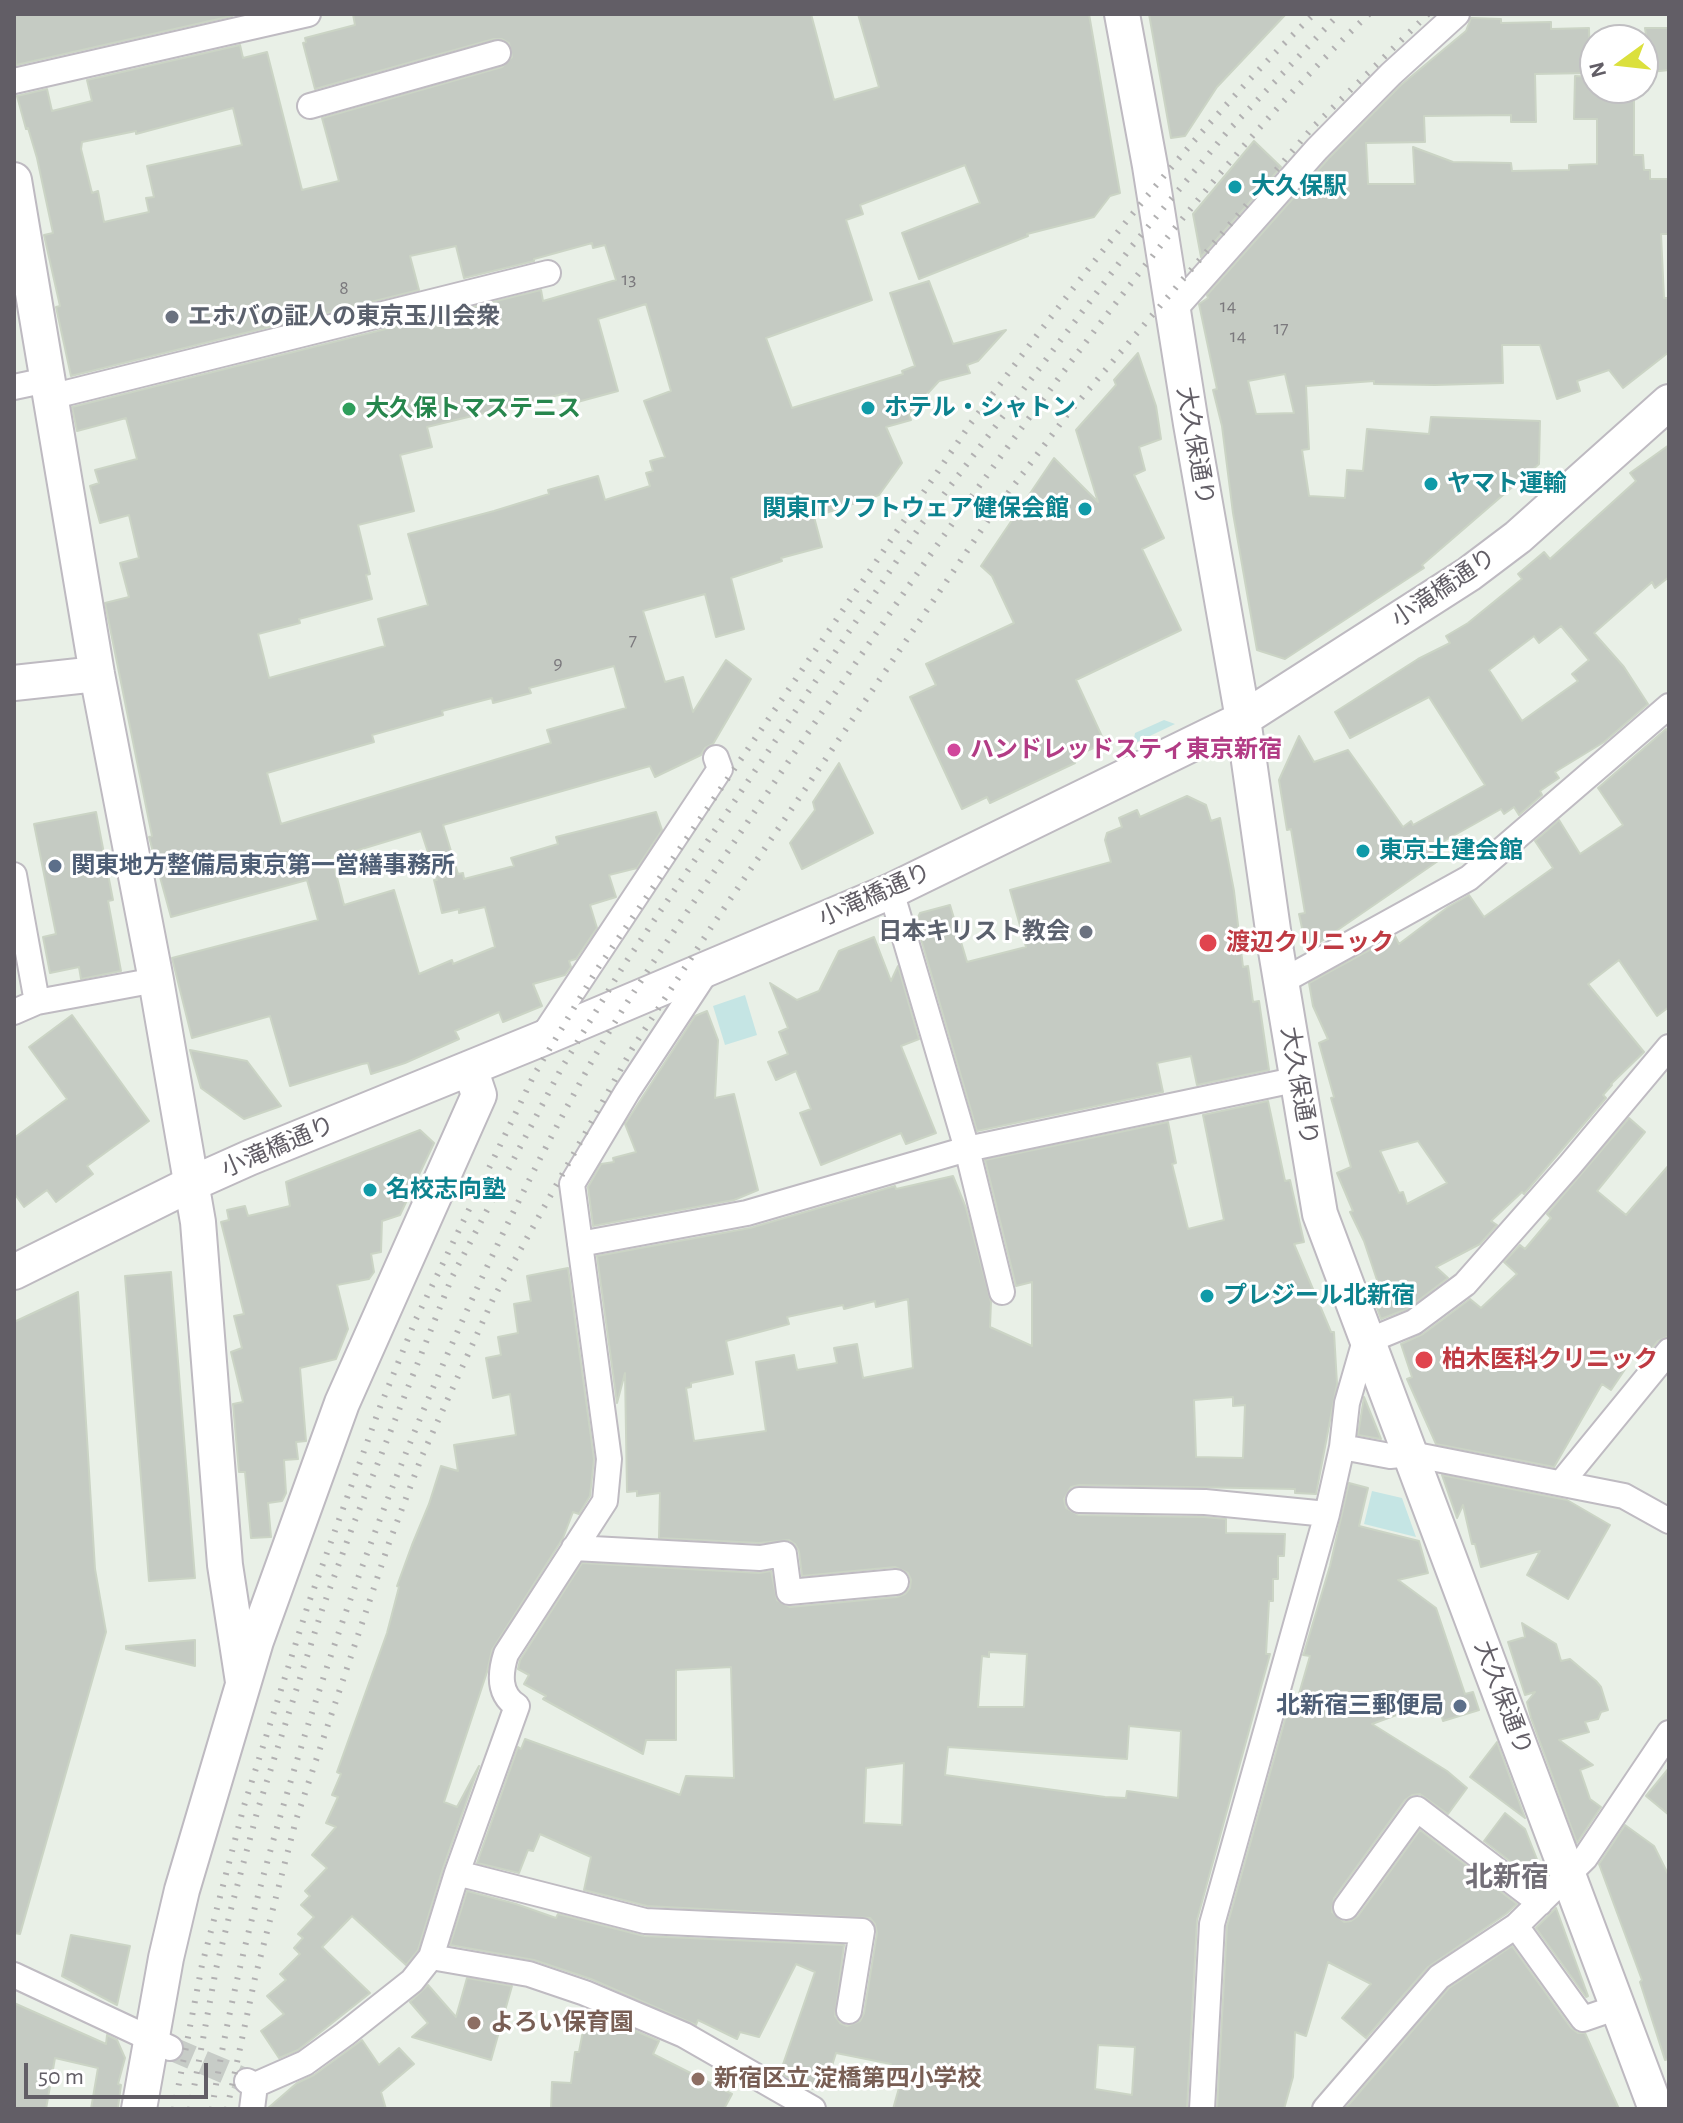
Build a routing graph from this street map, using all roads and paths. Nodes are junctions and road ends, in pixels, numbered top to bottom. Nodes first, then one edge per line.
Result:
1 (308, 14) edge
2 (1122, 14) edge
3 (1457, 14) edge
4 (498, 53) dead end
5 (14, 81) edge
6 (310, 106) dead end
7 (14, 180) edge
8 (548, 273) dead end
9 (1173, 311) junction
10 (14, 387) edge
11 (49, 389) junction
12 (1669, 402) edge
13 (97, 674) junction
14 (14, 683) edge
15 (1669, 706) edge
16 (1243, 719) junction
17 (716, 758) dead end
18 (14, 875) edge
19 (891, 891) junction
20 (710, 967) junction
21 (156, 980) junction
22 (1281, 982) junction
23 (37, 1002) junction
24 (14, 1012) edge
25 (541, 1039) junction
26 (1669, 1047) edge
27 (470, 1068) junction
28 (1299, 1079) junction
29 (967, 1149) junction
30 (191, 1184) junction
31 (580, 1244) junction
32 (14, 1272) edge
33 (1002, 1292) dead end
34 (1366, 1337) junction
35 (1669, 1351) edge
36 (1342, 1447) junction
37 (1411, 1454) junction
38 (1561, 1483) junction
39 (1079, 1500) dead end
40 (1327, 1514) junction
41 (1669, 1521) edge
42 (574, 1548) junction
43 (896, 1582) dead end
44 (243, 1682) junction
45 (1669, 1733) edge
46 (457, 1873) junction
47 (1568, 1873) junction
48 (1540, 1903) junction
49 (1346, 1907) dead end
50 (1516, 1926) junction
51 (431, 1957) junction
52 (14, 1975) edge
53 (1618, 2007) junction
54 (849, 2011) dead end
55 (161, 2044) junction
56 (139, 2109) edge
57 (252, 2109) edge
58 (813, 2109) edge
59 (1202, 2109) edge
60 (1325, 2109) edge
61 (1656, 2109) edge

1 - 5 street
2 - 9 street, 大久保通り
3 - 9 street
4 - 6 street
7 - 11 street
8 - 11 street
9 - 16 street, 大久保通り
10 - 11 street
11 - 13 street
12 - 16 street, 小滝橋通り
13 - 14 street
13 - 21 street
15 - 22 street
16 - 19 street, 小滝橋通り
16 - 22 street, 大久保通り
17 - 25 street
18 - 23 street
19 - 20 street, 小滝橋通り
19 - 29 street
20 - 25 street, 小滝橋通り
20 - 31 street
21 - 23 street
21 - 30 street
22 - 28 street, 大久保通り
23 - 24 street
25 - 27 street, 小滝橋通り
26 - 34 street
27 - 30 street, 小滝橋通り
27 - 44 street
28 - 29 street
28 - 34 street, 大久保通り
29 - 31 street
29 - 33 street
30 - 32 street, 小滝橋通り
30 - 44 street
31 - 42 street
34 - 36 street
34 - 37 street, 大久保通り
35 - 38 street
36 - 37 street
36 - 40 street
37 - 38 street
37 - 47 street, 大久保通り
38 - 41 street
39 - 40 street
40 - 59 street
42 - 43 street
42 - 46 street
44 - 55 street
45 - 47 street
46 - 51 street
46 - 54 street
47 - 48 street
47 - 53 street, 大久保通り
48 - 49 street
48 - 50 street
50 - 53 street
50 - 60 street
51 - 57 street
51 - 58 street
52 - 55 street
53 - 61 street, 大久保通り
55 - 56 street

